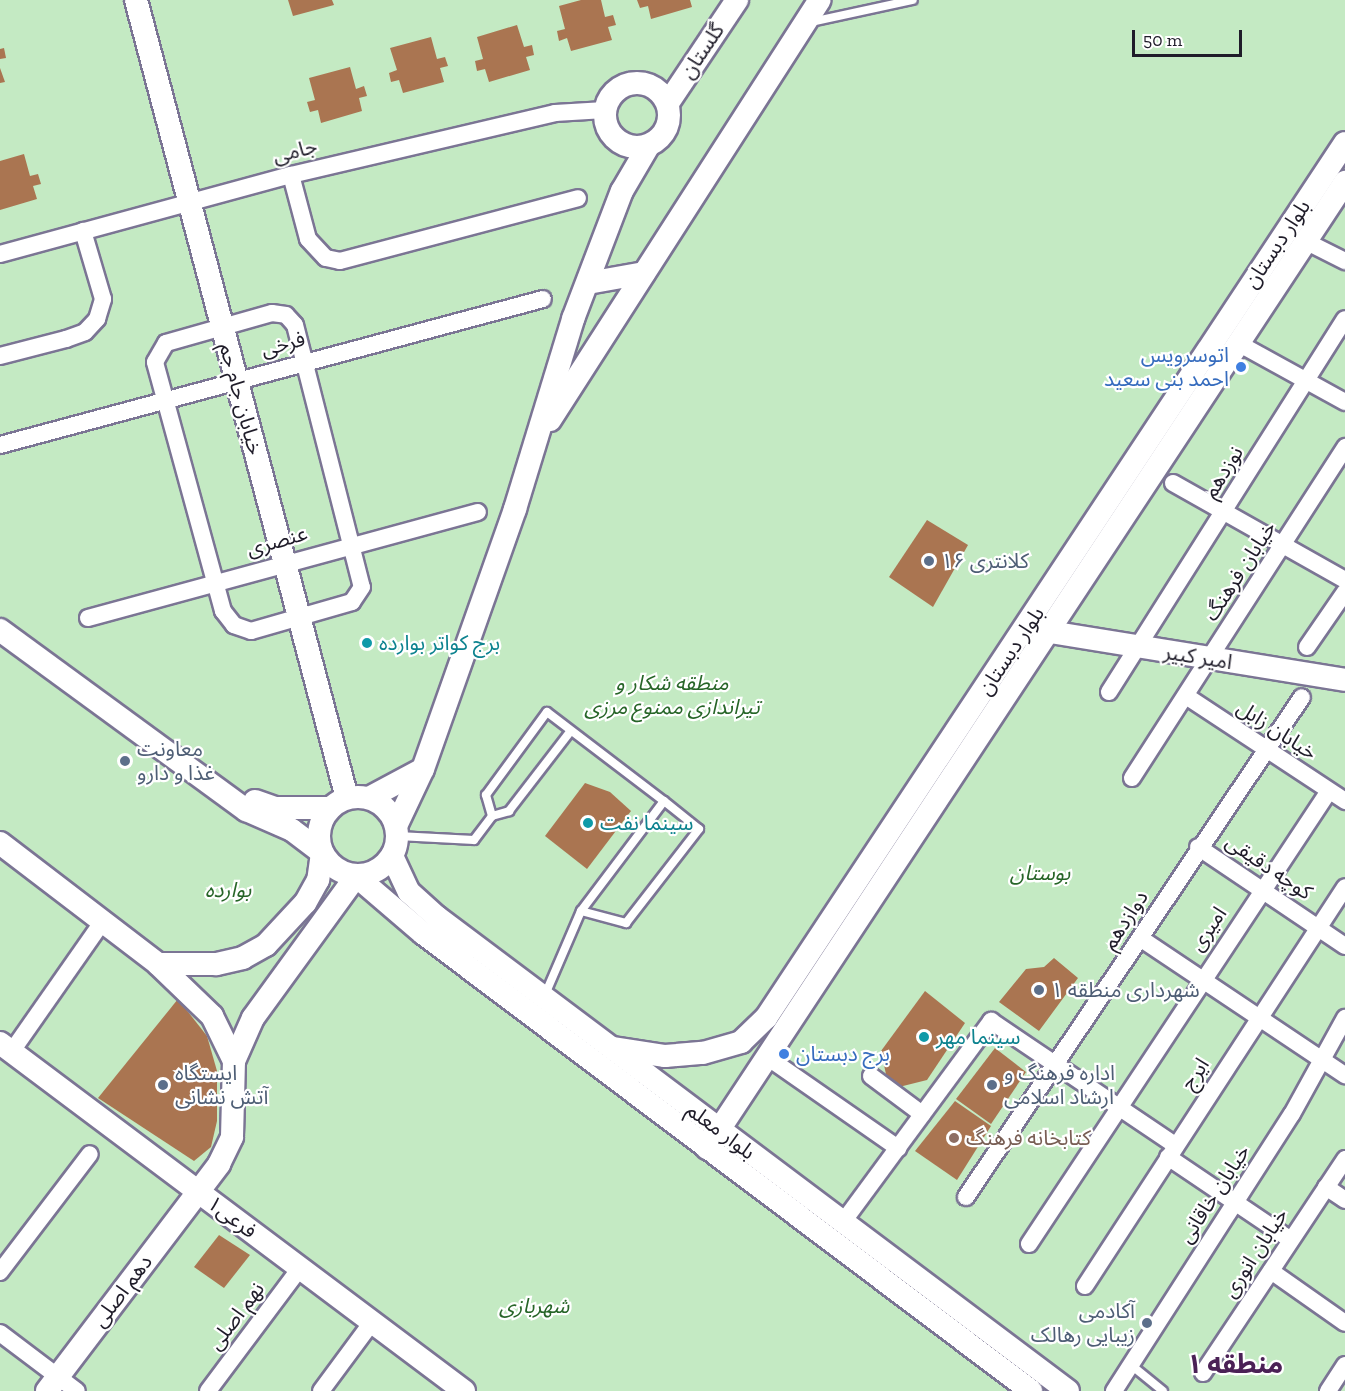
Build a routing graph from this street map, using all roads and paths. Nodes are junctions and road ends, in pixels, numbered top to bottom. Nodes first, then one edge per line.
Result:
1 (136, 0) edge
2 (737, 0) edge
3 (820, 0) edge
4 (913, 0) edge
5 (805, 24) junction
6 (668, 103) junction
7 (605, 110) junction
8 (1345, 143) edge
9 (649, 145) junction
10 (291, 175) junction
11 (1345, 182) edge
12 (578, 198) dead end
13 (191, 202) junction
14 (82, 231) junction
15 (1305, 241) junction
16 (0, 254) edge
17 (1345, 261) edge
18 (644, 273) junction
19 (588, 284) junction
20 (543, 299) dead end
21 (1345, 319) edge
22 (222, 327) junction
23 (1238, 343) junction
24 (0, 356) edge
25 (305, 362) junction
26 (236, 380) junction
27 (1307, 381) junction
28 (164, 400) junction
29 (1345, 402) edge
30 (0, 445) edge
31 (1345, 447) edge
32 (530, 452) junction
33 (1173, 483) dead end
34 (1226, 511) junction
35 (478, 512) dead end
36 (351, 543) junction
37 (1284, 544) junction
38 (284, 562) junction
39 (1345, 580) edge
40 (214, 582) junction
41 (1345, 592) edge
42 (0, 614) edge
43 (299, 616) junction
44 (88, 618) dead end
45 (1041, 626) junction
46 (0, 630) edge
47 (1137, 646) junction
48 (1307, 647) dead end
49 (1210, 659) junction
50 (1345, 680) edge
51 (1109, 692) dead end
52 (1186, 696) junction
53 (1302, 697) dead end
54 (569, 733) junction
55 (1265, 750) junction
56 (337, 759) junction
57 (423, 769) junction
58 (1132, 778) dead end
59 (1329, 791) junction
60 (349, 801) junction
61 (664, 801) junction
62 (1345, 801) edge
63 (290, 808) junction
64 (492, 816) junction
65 (395, 839) junction
66 (0, 843) edge
67 (1198, 847) junction
68 (322, 853) junction
69 (356, 876) junction
70 (1345, 887) edge
71 (1262, 890) junction
72 (581, 911) junction
73 (103, 921) junction
74 (1319, 926) junction
75 (1140, 938) junction
76 (1345, 946) edge
77 (158, 964) junction
78 (1202, 979) junction
79 (544, 998) junction
80 (1258, 1017) junction
81 (1345, 1018) edge
82 (6, 1047) edge
83 (612, 1048) junction
84 (767, 1057) junction
85 (1322, 1060) junction
86 (234, 1061) junction
87 (1055, 1065) junction
88 (1345, 1075) edge
89 (871, 1077) dead end
90 (1118, 1107) junction
91 (922, 1114) junction
92 (719, 1129) junction
93 (706, 1148) junction
94 (898, 1148) junction
95 (1172, 1152) junction
96 (90, 1154) dead end
97 (1345, 1159) edge
98 (1326, 1187) junction
99 (197, 1191) junction
100 (966, 1197) dead end
101 (1345, 1200) edge
102 (1236, 1203) junction
103 (843, 1222) junction
104 (1291, 1240) junction
105 (1029, 1244) dead end
106 (300, 1268) junction
107 (1271, 1271) junction
108 (0, 1272) edge
109 (1085, 1286) dead end
110 (372, 1322) junction
111 (1345, 1323) edge
112 (0, 1333) edge
113 (1131, 1365) junction
114 (1345, 1365) edge
115 (1203, 1373) dead end
116 (436, 1383) edge
117 (52, 1384) edge
118 (77, 1391) edge
119 (208, 1391) edge
120 (321, 1391) edge
121 (464, 1391) edge
122 (1031, 1391) edge
123 (1068, 1391) edge
124 (1114, 1391) edge
125 (1163, 1391) edge
126 (1328, 1391) edge

1 - 13 street, خیابان جام جم
2 - 6 street, گلستان
3 - 5 street
4 - 5 lane
5 - 18 street
6 - 7 street
6 - 9 street
7 - 9 street
7 - 10 street, جامی
8 - 45 street, بلوار دبستان
9 - 19 street
10 - 12 street
10 - 13 street, جامی
11 - 15 street, بلوار دبستان
13 - 14 street, جامی
13 - 22 street, خیابان جام جم
14 - 16 street, جامی
14 - 24 street
15 - 17 street
15 - 23 street, بلوار دبستان
18 - 19 street
18 - 32 street
19 - 32 street
20 - 25 street, فرخی
21 - 27 street, نوزدهم
22 - 25 street
22 - 26 street, خیابان جام جم
22 - 28 street
23 - 27 street
23 - 45 street, بلوار دبستان
25 - 26 street, فرخی
25 - 36 street
26 - 28 street, فرخی
26 - 38 street, خیابان جام جم
27 - 29 street
27 - 34 street, نوزدهم
28 - 30 street, فرخی
28 - 40 street
31 - 37 street, خیابان فرهنگ
32 - 57 street
33 - 34 street
34 - 37 street
34 - 47 street, نوزدهم
35 - 36 street, عنصری
36 - 38 street, عنصری
36 - 43 street
37 - 39 street
37 - 49 street, خیابان فرهنگ
38 - 40 street, عنصری
38 - 43 street, خیابان جام جم
40 - 43 street
40 - 44 street, عنصری
41 - 48 street
42 - 63 street
43 - 56 street, خیابان جام جم
45 - 47 street, امیر کبیر
45 - 83 street, بلوار دبستان
45 - 84 street, بلوار دبستان
46 - 68 street
47 - 49 street, امیر کبیر
47 - 51 street, نوزدهم
49 - 50 street, امیر کبیر
49 - 52 street, خیابان فرهنگ
52 - 55 street, خیابان زابل
52 - 58 street, خیابان فرهنگ
53 - 55 street, دوازدهم
54 - 61 lane
54 - 64 lane
54 - 64 lane
55 - 59 street, خیابان زابل
55 - 67 street, دوازدهم
56 - 60 street, خیابان جام جم
56 - 63 street
57 - 60 street
57 - 65 street
59 - 62 street, خیابان زابل
59 - 71 street, امیری
60 - 63 street
60 - 65 street
60 - 68 street
61 - 72 lane
61 - 72 lane
64 - 65 lane
65 - 69 street
65 - 79 street, بلوار معلم
66 - 73 street
67 - 71 street, کوچه دقیقی
67 - 75 street, دوازدهم
68 - 69 street
68 - 77 street
69 - 86 street
69 - 93 street, بلوار معلم
70 - 74 street, ایرج
71 - 74 street, کوچه دقیقی
71 - 78 street, امیری
72 - 79 lane
73 - 77 street
73 - 82 street
74 - 76 street, کوچه دقیقی
74 - 80 street, ایرج
75 - 78 street
75 - 87 street, دوازدهم
77 - 86 street
78 - 80 street
78 - 90 street, امیری
79 - 83 street, بلوار معلم
80 - 85 street
80 - 95 street, ایرج
81 - 85 street, خیابان خاقانی
82 - 99 street, فرعی۱
83 - 92 street, بلوار معلم
84 - 92 street, بلوار دبستان
84 - 94 street
85 - 88 street
85 - 102 street, خیابان خاقانی
86 - 99 street, دهم اصلی
87 - 90 street
87 - 91 street
87 - 100 street, دوازدهم
89 - 91 street
90 - 95 street
90 - 105 street, امیری
91 - 94 street
92 - 93 street, بلوار دبستان
92 - 103 street, بلوار معلم
93 - 122 street, بلوار معلم
94 - 103 street
95 - 102 street
95 - 109 street, ایرج
96 - 108 street
97 - 98 street, خیابان انوری
98 - 101 street
98 - 104 street, خیابان انوری
99 - 106 street, فرعی۱
99 - 117 street, دهم اصلی
102 - 104 street
102 - 113 street, خیابان خاقانی
103 - 123 street, بلوار معلم
104 - 107 street, خیابان انوری
106 - 110 street, فرعی۱
106 - 119 street, نهم اصلی
107 - 111 street
107 - 115 street, خیابان انوری
110 - 116 street, فرعی۱
110 - 120 street
112 - 117 street
113 - 124 street, خیابان خاقانی
113 - 125 lane
114 - 126 street
116 - 121 street, فرعی۱
117 - 118 street

